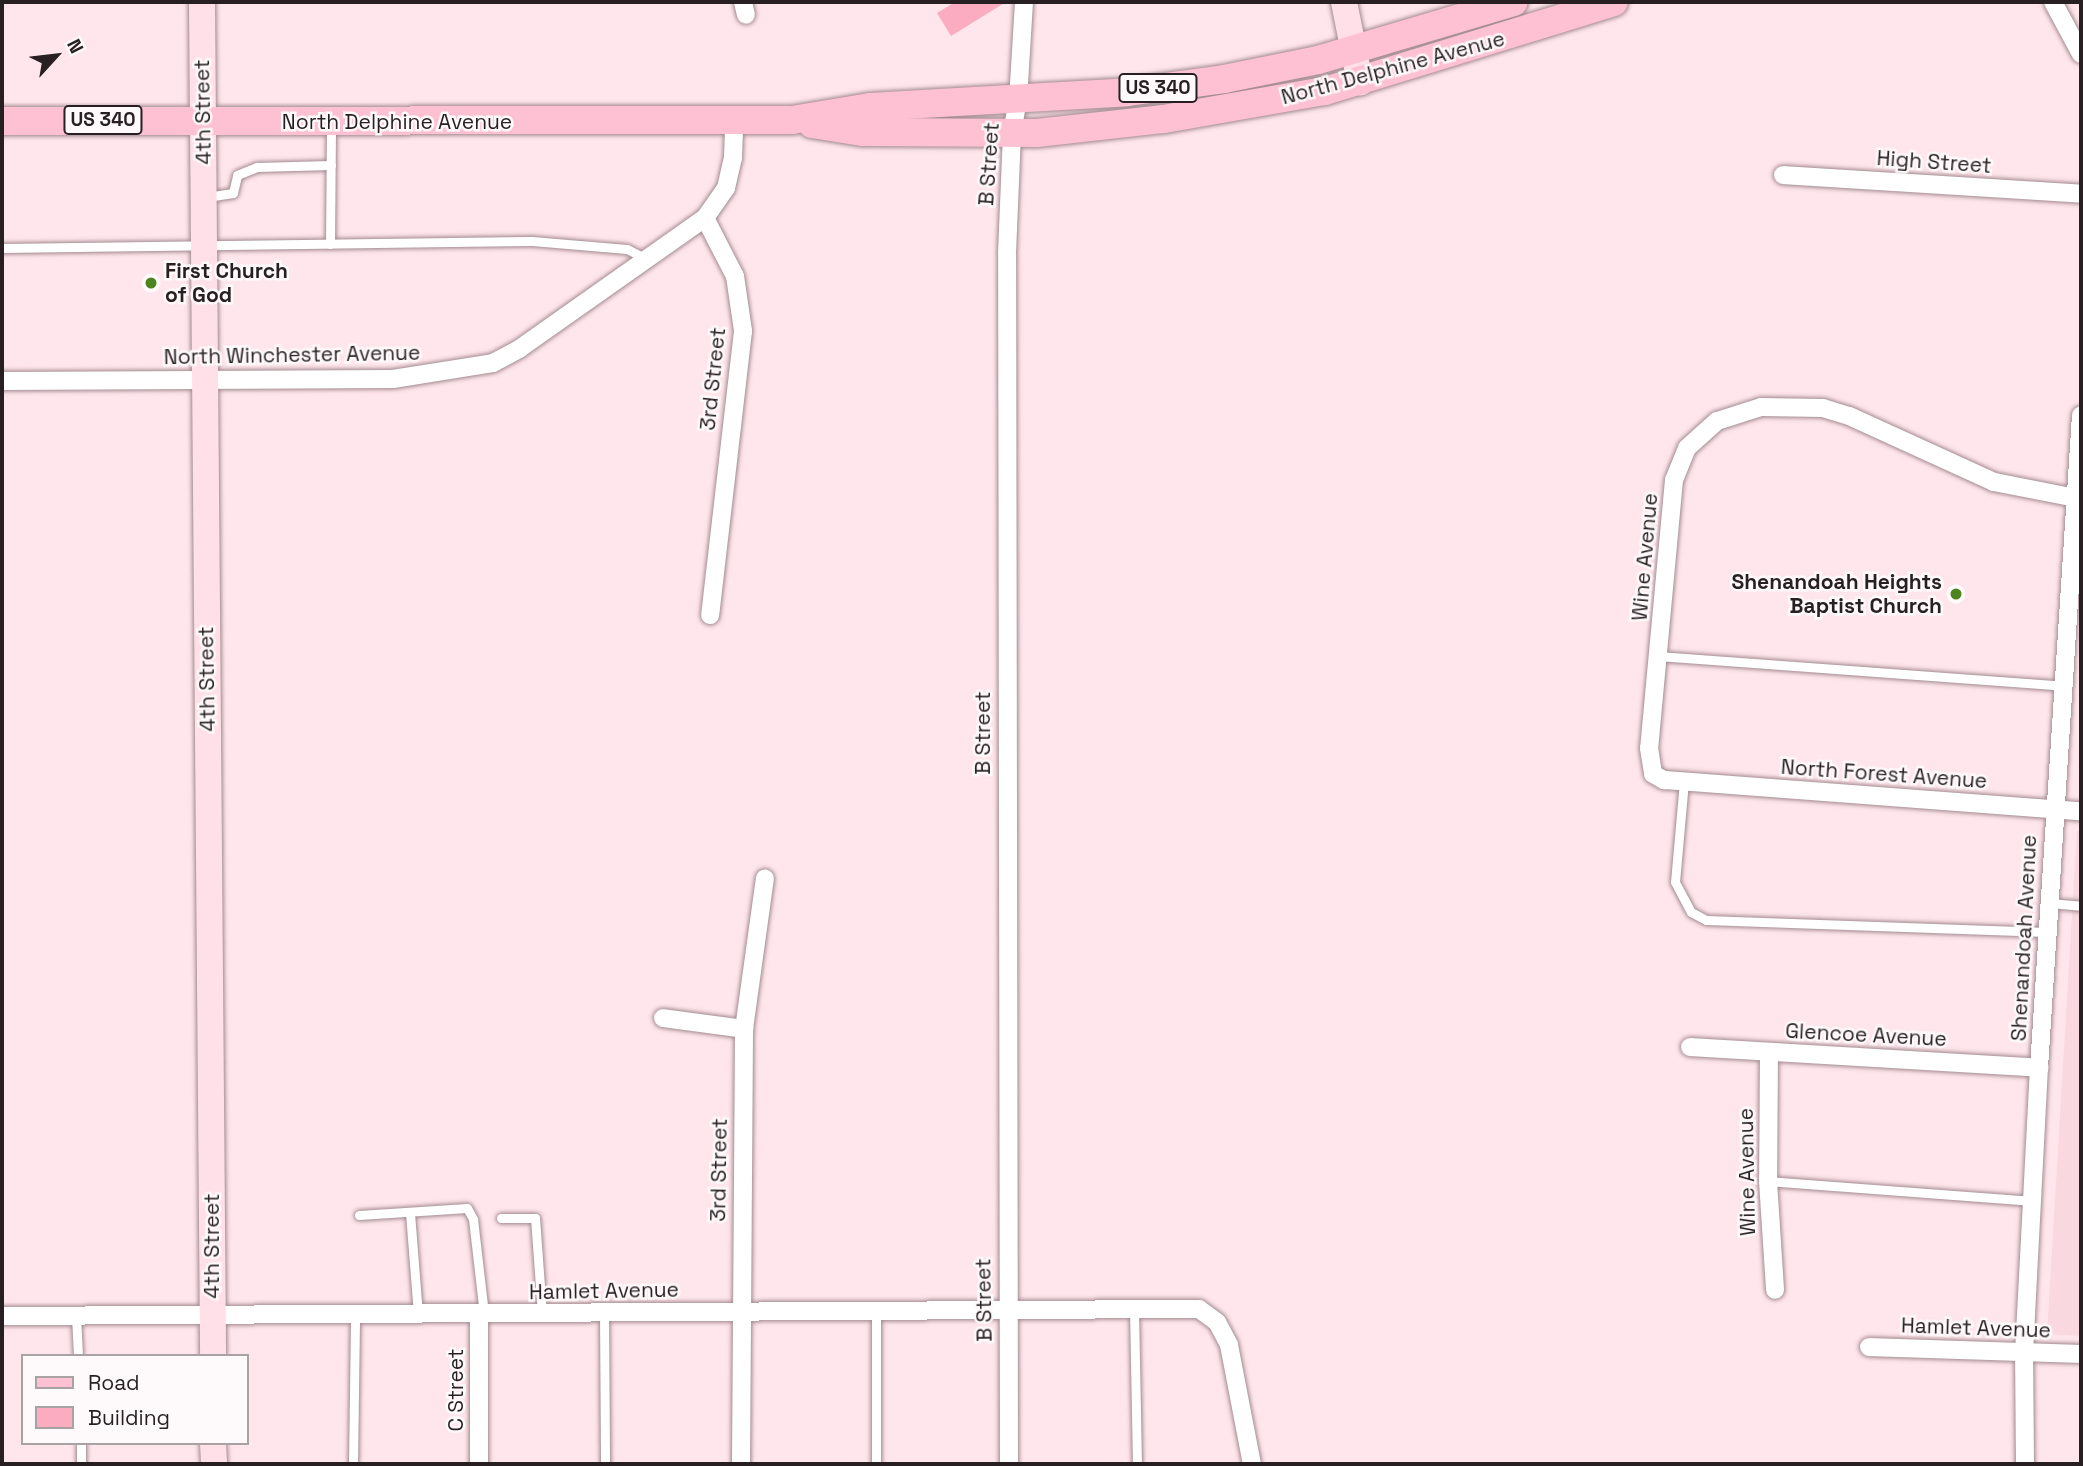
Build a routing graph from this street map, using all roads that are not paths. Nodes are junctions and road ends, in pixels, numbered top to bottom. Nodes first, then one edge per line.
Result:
1 (202, 2) edge
2 (1024, 2) edge
3 (1344, 2) edge
4 (1514, 2) edge
5 (1614, 2) edge
6 (2053, 2) edge
7 (1353, 50) junction
8 (2081, 54) edge
9 (1360, 82) junction
10 (1018, 100) junction
11 (204, 120) junction
12 (792, 120) junction
13 (2, 121) edge
14 (734, 121) junction
15 (331, 122) junction
16 (1012, 133) junction
17 (331, 165) junction
18 (1783, 175) dead end
19 (2081, 194) edge
20 (204, 197) junction
21 (705, 218) junction
22 (330, 244) junction
23 (204, 247) junction
24 (2, 248) edge
25 (647, 260) junction
26 (204, 380) junction
27 (2, 381) edge
28 (2081, 415) edge
29 (2079, 498) edge
30 (710, 615) dead end
31 (1659, 656) junction
32 (2063, 686) junction
33 (1684, 781) junction
34 (2054, 809) junction
35 (2081, 811) edge
36 (765, 878) dead end
37 (2049, 903) junction
38 (2081, 906) edge
39 (2047, 932) junction
40 (663, 1018) dead end
41 (744, 1029) junction
42 (1690, 1047) dead end
43 (1769, 1052) junction
44 (2039, 1068) junction
45 (1768, 1181) junction
46 (2032, 1201) junction
47 (410, 1213) junction
48 (359, 1215) dead end
49 (501, 1218) dead end
50 (1775, 1290) dead end
51 (1135, 1309) junction
52 (1006, 1310) junction
53 (740, 1311) junction
54 (877, 1311) junction
55 (604, 1313) junction
56 (355, 1315) junction
57 (418, 1315) junction
58 (542, 1315) junction
59 (2, 1316) edge
60 (76, 1316) junction
61 (482, 1316) junction
62 (212, 1317) junction
63 (1869, 1347) dead end
64 (2024, 1353) junction
65 (78, 1354) edge
66 (212, 1354) edge
67 (2081, 1354) edge
68 (81, 1445) edge
69 (213, 1445) edge
70 (81, 1464) edge
71 (214, 1464) edge
72 (353, 1464) edge
73 (479, 1464) edge
74 (605, 1464) edge
75 (741, 1464) edge
76 (876, 1464) edge
77 (1009, 1464) edge
78 (1137, 1464) edge
79 (1252, 1464) edge
80 (2025, 1464) edge

1 - 11 street, 4th Street
2 - 10 street, B Street
3 - 7 street
4 - 7 main road, North Delphine Avenue / US 340
5 - 9 main road, North Delphine Avenue / US 340
6 - 8 street
7 - 9 street
7 - 10 main road, North Delphine Avenue / US 340
9 - 16 main road, North Delphine Avenue / US 340
10 - 12 main road, North Delphine Avenue / US 340
10 - 16 street, B Street
11 - 13 main road, North Delphine Avenue / US 340
11 - 15 main road, North Delphine Avenue / US 340
11 - 20 street, 4th Street
12 - 14 main road, North Delphine Avenue / US 340
12 - 16 main road, North Delphine Avenue / US 340
14 - 15 main road, North Delphine Avenue / US 340
14 - 21 street
15 - 17 lane
16 - 52 street, B Street
17 - 20 lane
17 - 22 lane
18 - 19 street, High Street
20 - 23 street, 4th Street
21 - 25 street, North Winchester Avenue
21 - 30 street, 3rd Street
22 - 23 lane
22 - 25 lane
23 - 24 lane
23 - 26 street, 4th Street
25 - 26 street, North Winchester Avenue
26 - 27 street, North Winchester Avenue
26 - 62 street, 4th Street
28 - 29 street, Shenandoah Avenue
29 - 31 street, Wine Avenue
29 - 32 street, Shenandoah Avenue
31 - 32 lane
31 - 33 street, Wine Avenue
32 - 34 street, Shenandoah Avenue
33 - 34 street, North Forest Avenue
33 - 39 lane
34 - 35 street, North Forest Avenue
34 - 37 street, Shenandoah Avenue
36 - 41 street, 3rd Street
37 - 38 lane
37 - 39 street, Shenandoah Avenue
39 - 44 street, Shenandoah Avenue
40 - 41 street
41 - 53 street, 3rd Street
42 - 43 street, Glencoe Avenue
43 - 44 street, Glencoe Avenue
43 - 45 street, Wine Avenue
44 - 46 street, Shenandoah Avenue
45 - 46 lane
45 - 50 street, Wine Avenue
46 - 64 street, Shenandoah Avenue
47 - 48 lane
47 - 57 lane
47 - 61 lane
49 - 58 lane
51 - 52 street, Hamlet Avenue
51 - 78 lane
51 - 79 street, Hamlet Avenue
52 - 54 street, Hamlet Avenue
52 - 77 street, B Street
53 - 54 street, Hamlet Avenue
53 - 55 street, Hamlet Avenue
53 - 75 street, 3rd Street
54 - 76 lane
55 - 58 street, Hamlet Avenue
55 - 74 lane
56 - 57 street, Hamlet Avenue
56 - 62 street, Hamlet Avenue
56 - 72 lane
57 - 61 street, Hamlet Avenue
58 - 61 street, Hamlet Avenue
59 - 60 street, Hamlet Avenue
60 - 62 street, Hamlet Avenue
60 - 65 lane
61 - 73 street, C Street
62 - 66 street, 4th Street
63 - 64 street, Hamlet Avenue
64 - 67 street, Hamlet Avenue
64 - 80 street, Shenandoah Avenue
68 - 70 lane
69 - 71 street

